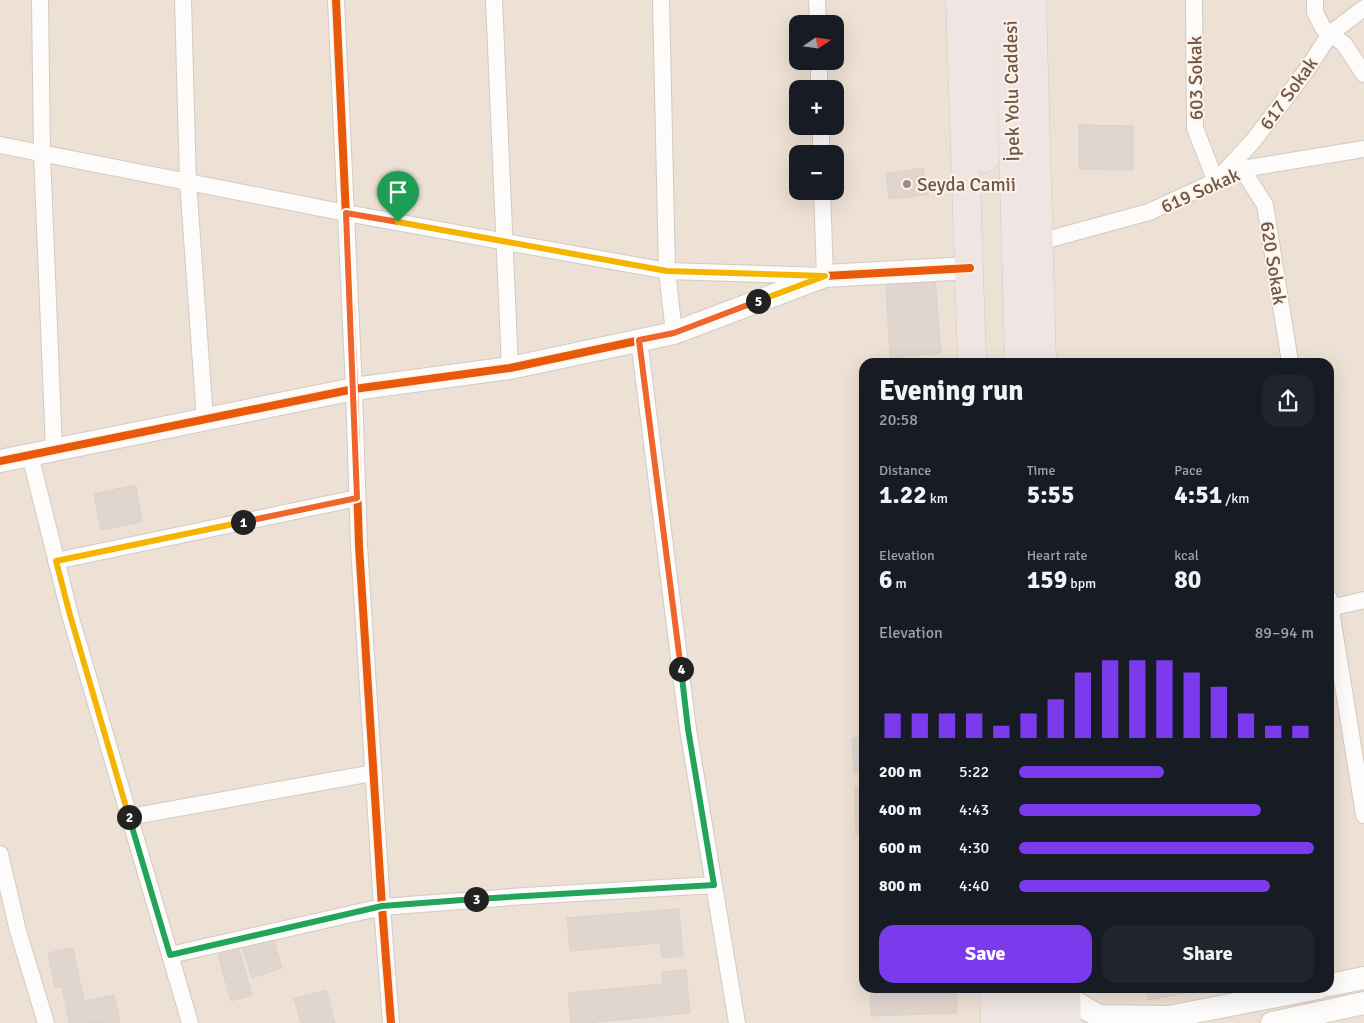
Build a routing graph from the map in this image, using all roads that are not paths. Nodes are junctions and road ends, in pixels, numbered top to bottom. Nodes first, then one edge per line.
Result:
1 (40, 0) edge
2 (183, 0) edge
3 (336, 0) edge
4 (494, 0) edge
5 (661, 0) edge
6 (817, 0) edge
7 (960, 0) edge
8 (981, 0) edge
9 (1009, 0) edge
10 (1032, 0) edge
11 (1194, 0) edge
12 (1315, 0) edge
13 (1364, 8) edge
14 (818, 15) edge
15 (1330, 34) junction
16 (1364, 74) edge
17 (0, 145) edge
18 (1364, 149) edge
19 (42, 153) junction
20 (1242, 170) junction
21 (188, 182) junction
22 (1216, 182) junction
23 (822, 200) edge
24 (346, 213) junction
25 (504, 241) junction
26 (1039, 242) junction
27 (970, 268) junction
28 (667, 271) junction
29 (825, 276) junction
30 (674, 333) junction
31 (639, 340) junction
32 (972, 358) edge
33 (991, 358) edge
34 (1019, 358) edge
35 (1042, 358) edge
36 (1289, 358) edge
37 (510, 368) junction
38 (354, 388) junction
39 (205, 419) junction
40 (54, 450) junction
41 (30, 455) junction
42 (0, 461) edge
43 (357, 498) junction
44 (56, 561) junction
45 (1364, 600) edge
46 (1334, 603) edge
47 (1334, 628) edge
48 (373, 773) junction
49 (1364, 815) edge
50 (130, 817) junction
51 (0, 854) edge
52 (714, 885) junction
53 (382, 906) junction
54 (170, 955) junction
55 (1364, 978) edge
56 (1334, 984) edge
57 (994, 993) edge
58 (1016, 993) edge
59 (1292, 993) edge
60 (1061, 999) edge
61 (1364, 1003) edge
62 (46, 1023) edge
63 (190, 1023) edge
64 (391, 1023) edge
65 (737, 1023) edge
66 (995, 1023) edge
67 (1018, 1023) edge
68 (1045, 1023) edge
69 (1272, 1023) edge

1 - 19 street
2 - 21 street
3 - 24 street
4 - 25 street
5 - 28 street
6 - 14 street
7 - 27 highway
8 - 33 highway, İpek Yolu Caddesi
9 - 34 highway, İpek Yolu Caddesi
10 - 26 highway
11 - 22 street, 603 Sokak
12 - 15 street
13 - 15 street, 617 Sokak
15 - 16 street
15 - 22 street, 617 Sokak
17 - 19 street
18 - 20 street, 619 Sokak
19 - 21 street
19 - 40 street
20 - 22 street, 619 Sokak
20 - 36 street, 620 Sokak
21 - 24 street
21 - 39 street
22 - 26 street, 619 Sokak
23 - 29 street
24 - 25 street
24 - 38 street
25 - 28 street
25 - 37 street
26 - 35 highway
27 - 29 street
27 - 32 highway
28 - 29 street
28 - 30 street
29 - 30 street
30 - 31 street
31 - 37 street
31 - 52 street
37 - 38 street
38 - 39 street
38 - 43 street
39 - 40 street
40 - 41 street
41 - 42 street
41 - 44 street
43 - 44 street
43 - 48 street
44 - 50 street
45 - 46 street
47 - 49 street
48 - 50 street
48 - 53 street
50 - 54 street
51 - 62 street
52 - 53 street
52 - 65 street
53 - 54 street
53 - 64 street
54 - 63 street
55 - 56 street
57 - 66 highway
58 - 67 highway
59 - 60 street
60 - 68 highway
61 - 69 street

